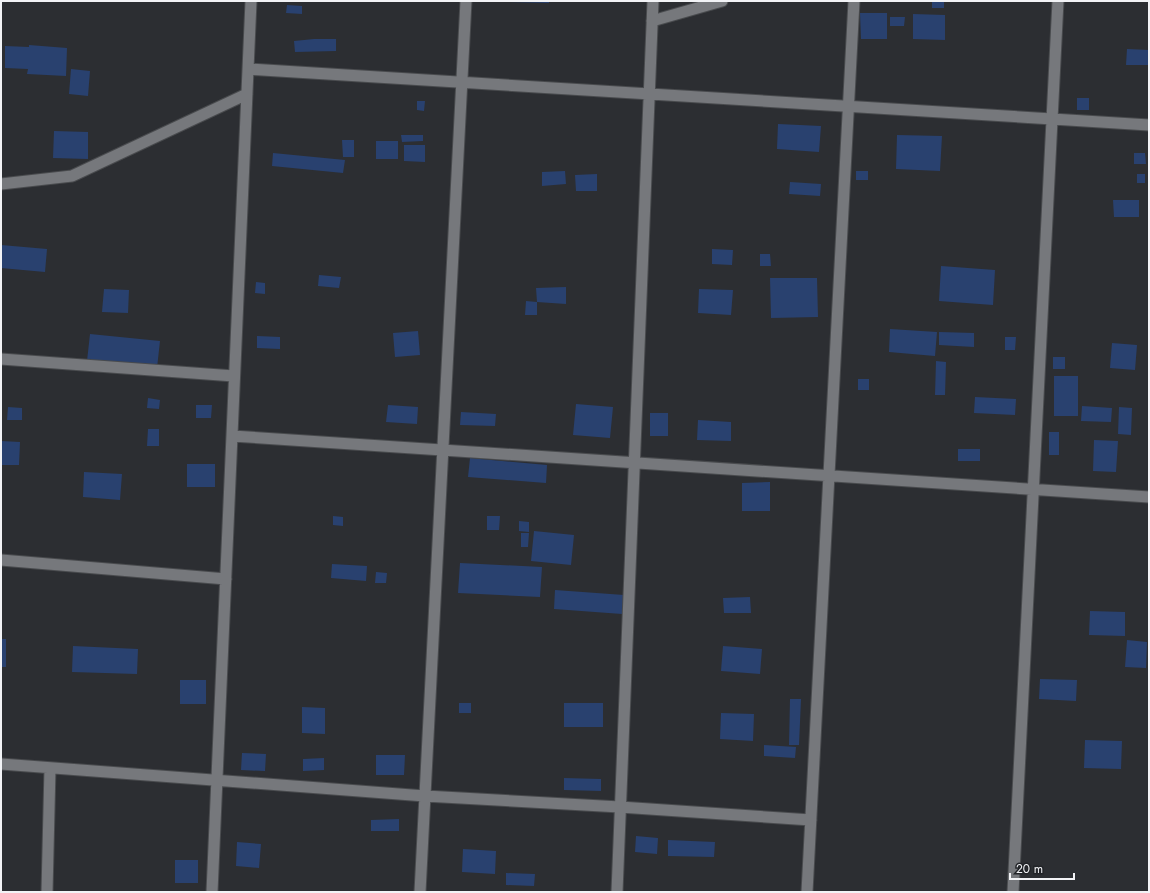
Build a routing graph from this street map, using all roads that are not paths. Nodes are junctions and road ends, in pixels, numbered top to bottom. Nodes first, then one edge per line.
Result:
1 (251, 1) edge
2 (466, 1) edge
3 (653, 1) edge
4 (722, 1) edge
5 (854, 1) edge
6 (1058, 1) edge
7 (652, 21) junction
8 (248, 69) junction
9 (462, 82) junction
10 (247, 94) junction
11 (649, 94) junction
12 (849, 106) junction
13 (1053, 119) junction
14 (1149, 125) edge
15 (1, 184) edge
16 (1, 359) edge
17 (234, 376) junction
18 (232, 436) junction
19 (443, 450) junction
20 (634, 463) junction
21 (829, 476) junction
22 (1034, 490) junction
23 (1149, 497) edge
24 (1, 560) edge
25 (226, 579) junction
26 (1, 764) edge
27 (50, 768) junction
28 (217, 779) junction
29 (425, 796) junction
30 (620, 807) junction
31 (811, 820) junction
32 (47, 892) edge
33 (212, 892) edge
34 (420, 892) edge
35 (617, 892) edge
36 (807, 892) edge
37 (1013, 892) edge

1 - 8 street
2 - 9 street
3 - 7 street
4 - 7 street
5 - 12 street
6 - 13 street
7 - 11 street
8 - 9 street
8 - 10 street
9 - 11 street
9 - 19 street
10 - 15 street
10 - 17 street
11 - 12 street
11 - 20 street
12 - 13 street
12 - 21 street
13 - 14 street
13 - 22 street
16 - 17 street
17 - 18 street
18 - 19 street
18 - 25 street
19 - 20 street
19 - 29 street
20 - 21 street
20 - 30 street
21 - 22 street
21 - 31 street
22 - 23 street
22 - 37 street
24 - 25 street
25 - 28 street
26 - 27 street
27 - 28 street
27 - 32 street
28 - 29 street
28 - 33 street
29 - 30 street
29 - 34 street
30 - 31 street
30 - 35 street
31 - 36 street

